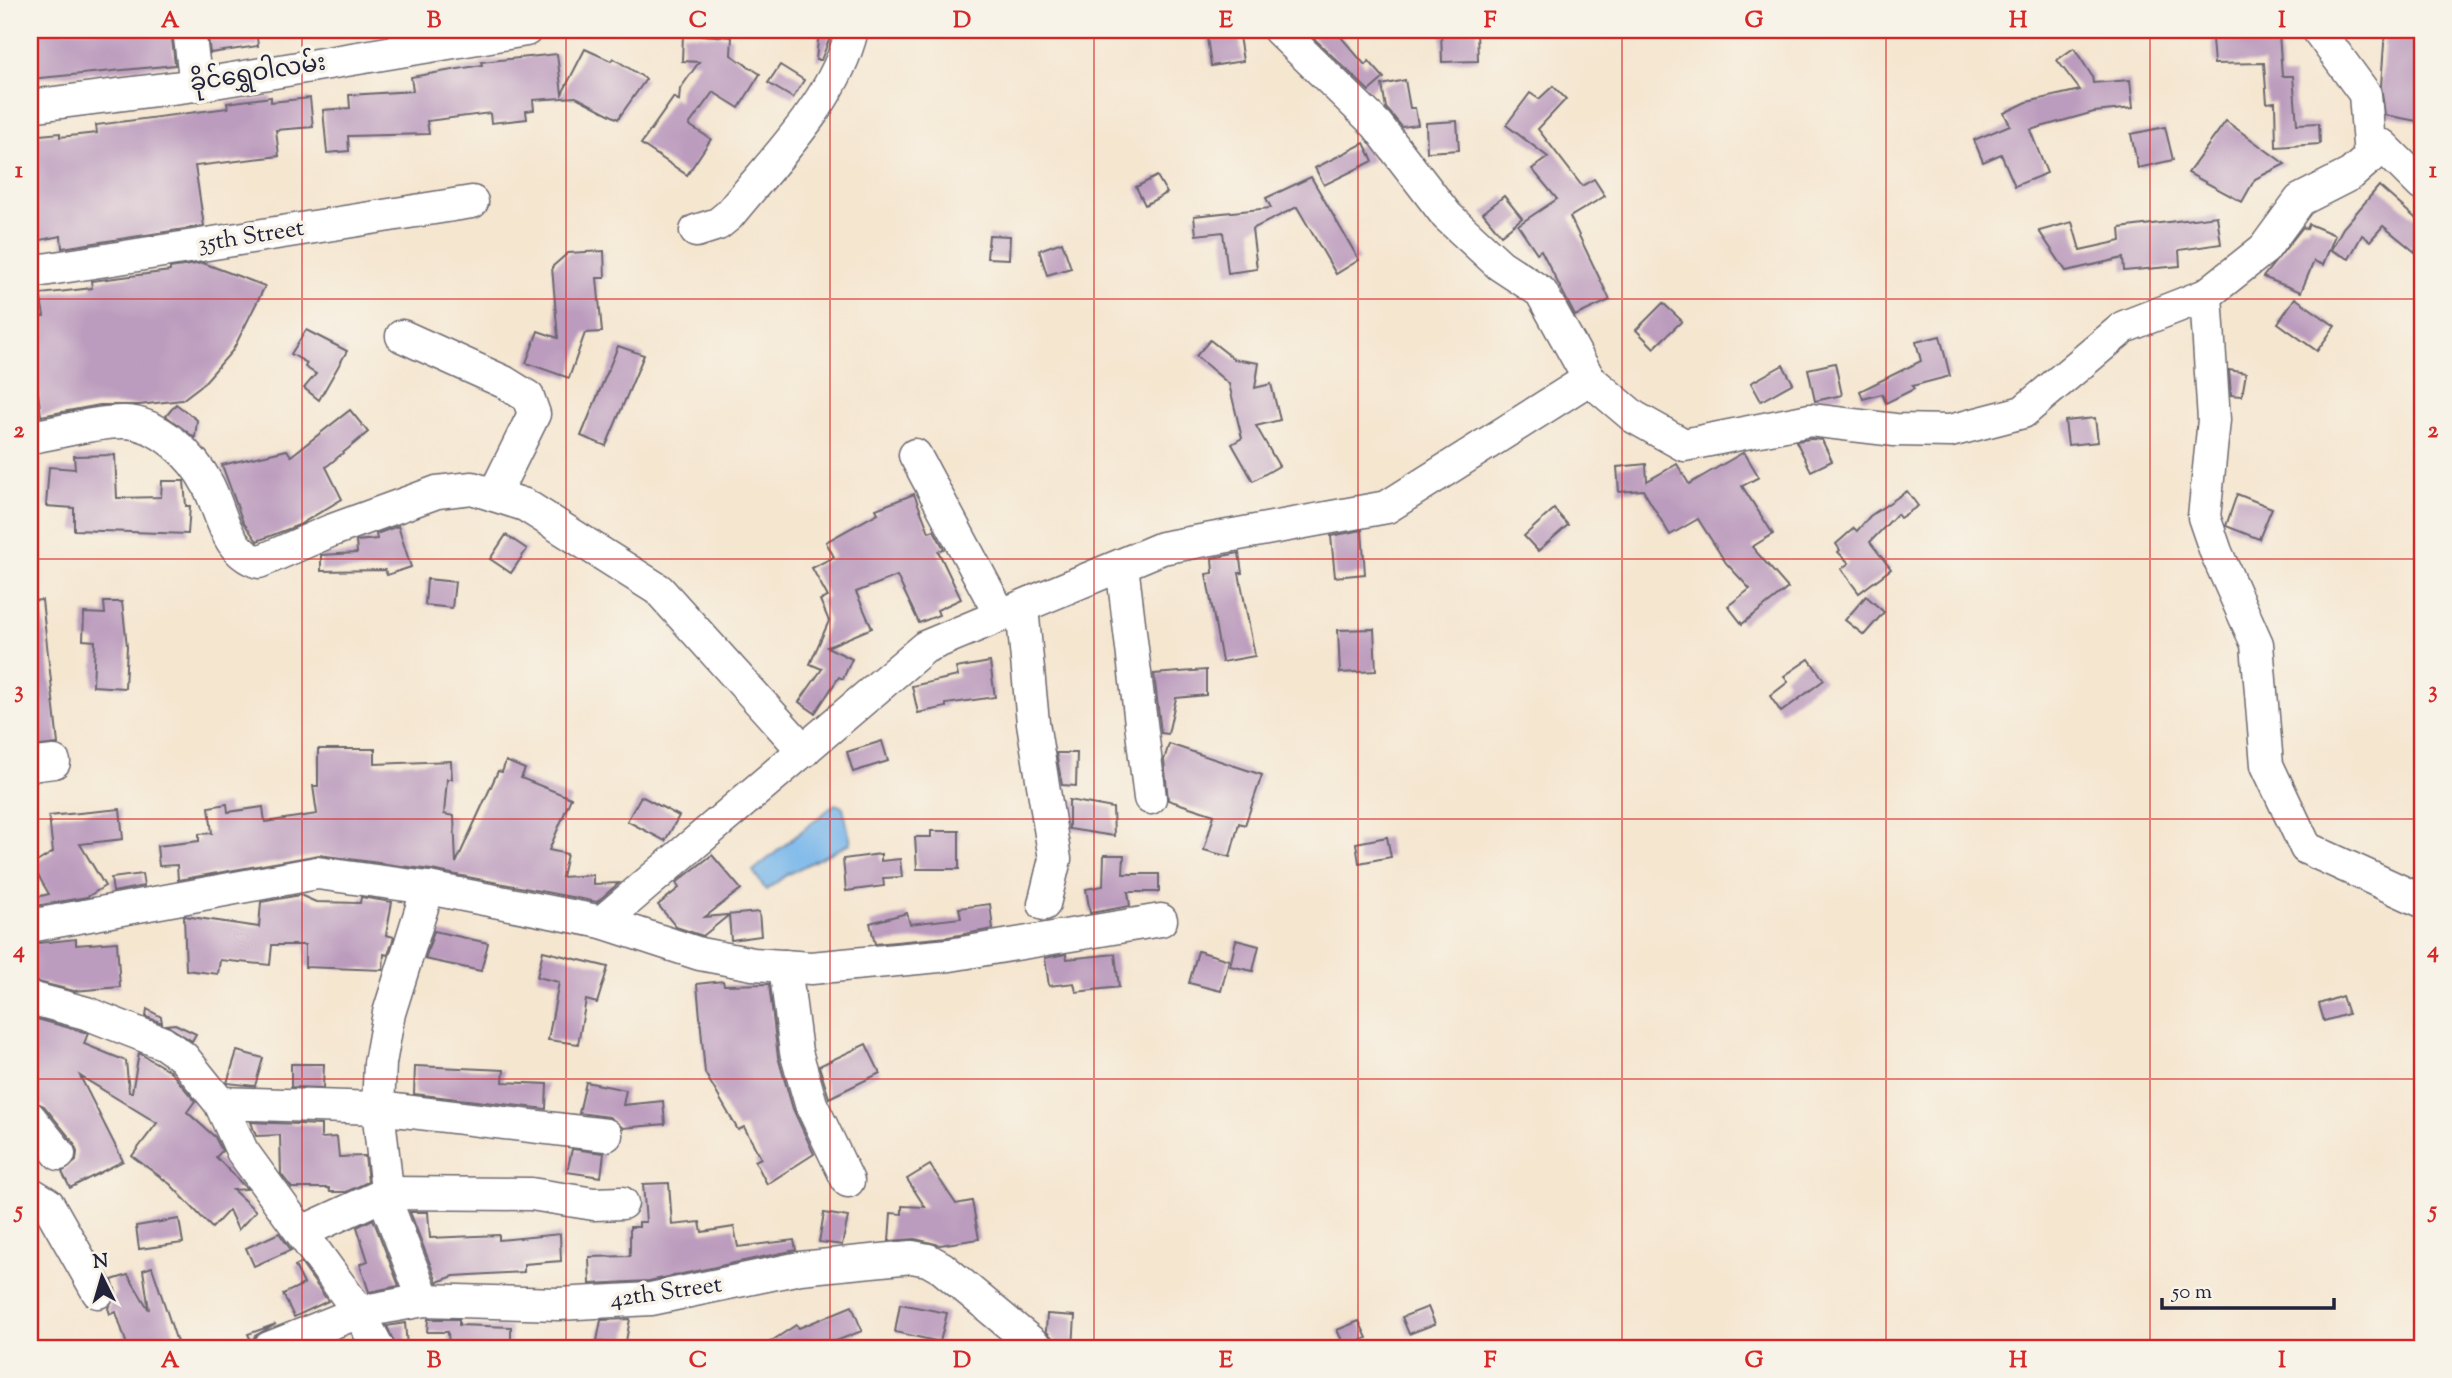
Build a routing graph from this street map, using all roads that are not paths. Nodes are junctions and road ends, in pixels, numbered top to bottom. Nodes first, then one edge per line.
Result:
1 (189, 30) edge
2 (527, 30) edge
3 (852, 30) edge
4 (1279, 30) edge
5 (2318, 30) edge
6 (196, 85) junction
7 (30, 106) edge
8 (2370, 158) junction
9 (2422, 185) edge
10 (472, 202) dead end
11 (696, 231) dead end
12 (30, 272) edge
13 (2206, 295) junction
14 (402, 336) dead end
15 (1589, 379) junction
16 (30, 437) edge
17 (915, 455) dead end
18 (494, 495) junction
19 (1122, 565) junction
20 (1011, 611) junction
21 (804, 751) junction
22 (1150, 798) dead end
23 (428, 888) junction
24 (2422, 901) edge
25 (1044, 904) dead end
26 (1161, 920) dead end
27 (602, 922) junction
28 (30, 926) edge
29 (785, 966) junction
30 (30, 998) edge
31 (220, 1103) junction
32 (378, 1108) junction
33 (30, 1118) edge
34 (606, 1135) dead end
35 (59, 1154) dead end
36 (848, 1181) dead end
37 (30, 1193) edge
38 (387, 1194) junction
39 (622, 1203) dead end
40 (302, 1233) junction
41 (98, 1292) dead end
42 (424, 1300) junction
43 (359, 1312) junction
44 (269, 1348) edge
45 (378, 1348) edge
46 (1038, 1348) edge

1 - 6 street
2 - 6 street, ခိုင်ရွှေဝါလမ်း
3 - 11 street
4 - 15 street
5 - 8 street
6 - 7 street, ခိုင်ရွှေဝါလမ်း
8 - 9 street
8 - 13 street
10 - 12 street, 35th Street
13 - 15 street
13 - 24 street
14 - 18 street
15 - 19 street
16 - 18 street
17 - 20 street
18 - 21 street
19 - 20 street
19 - 22 street
20 - 21 street
20 - 25 street
21 - 27 street
23 - 27 street
23 - 28 street
23 - 32 street
26 - 29 street
27 - 29 street
29 - 36 street
30 - 31 street
31 - 32 street
31 - 40 street
32 - 34 street
32 - 38 street
33 - 35 street
37 - 41 street
38 - 39 street
38 - 40 street
38 - 42 street
40 - 43 street
42 - 43 street, 42th Street
42 - 46 street, 42th Street
43 - 44 street, 42th Street
43 - 45 street

